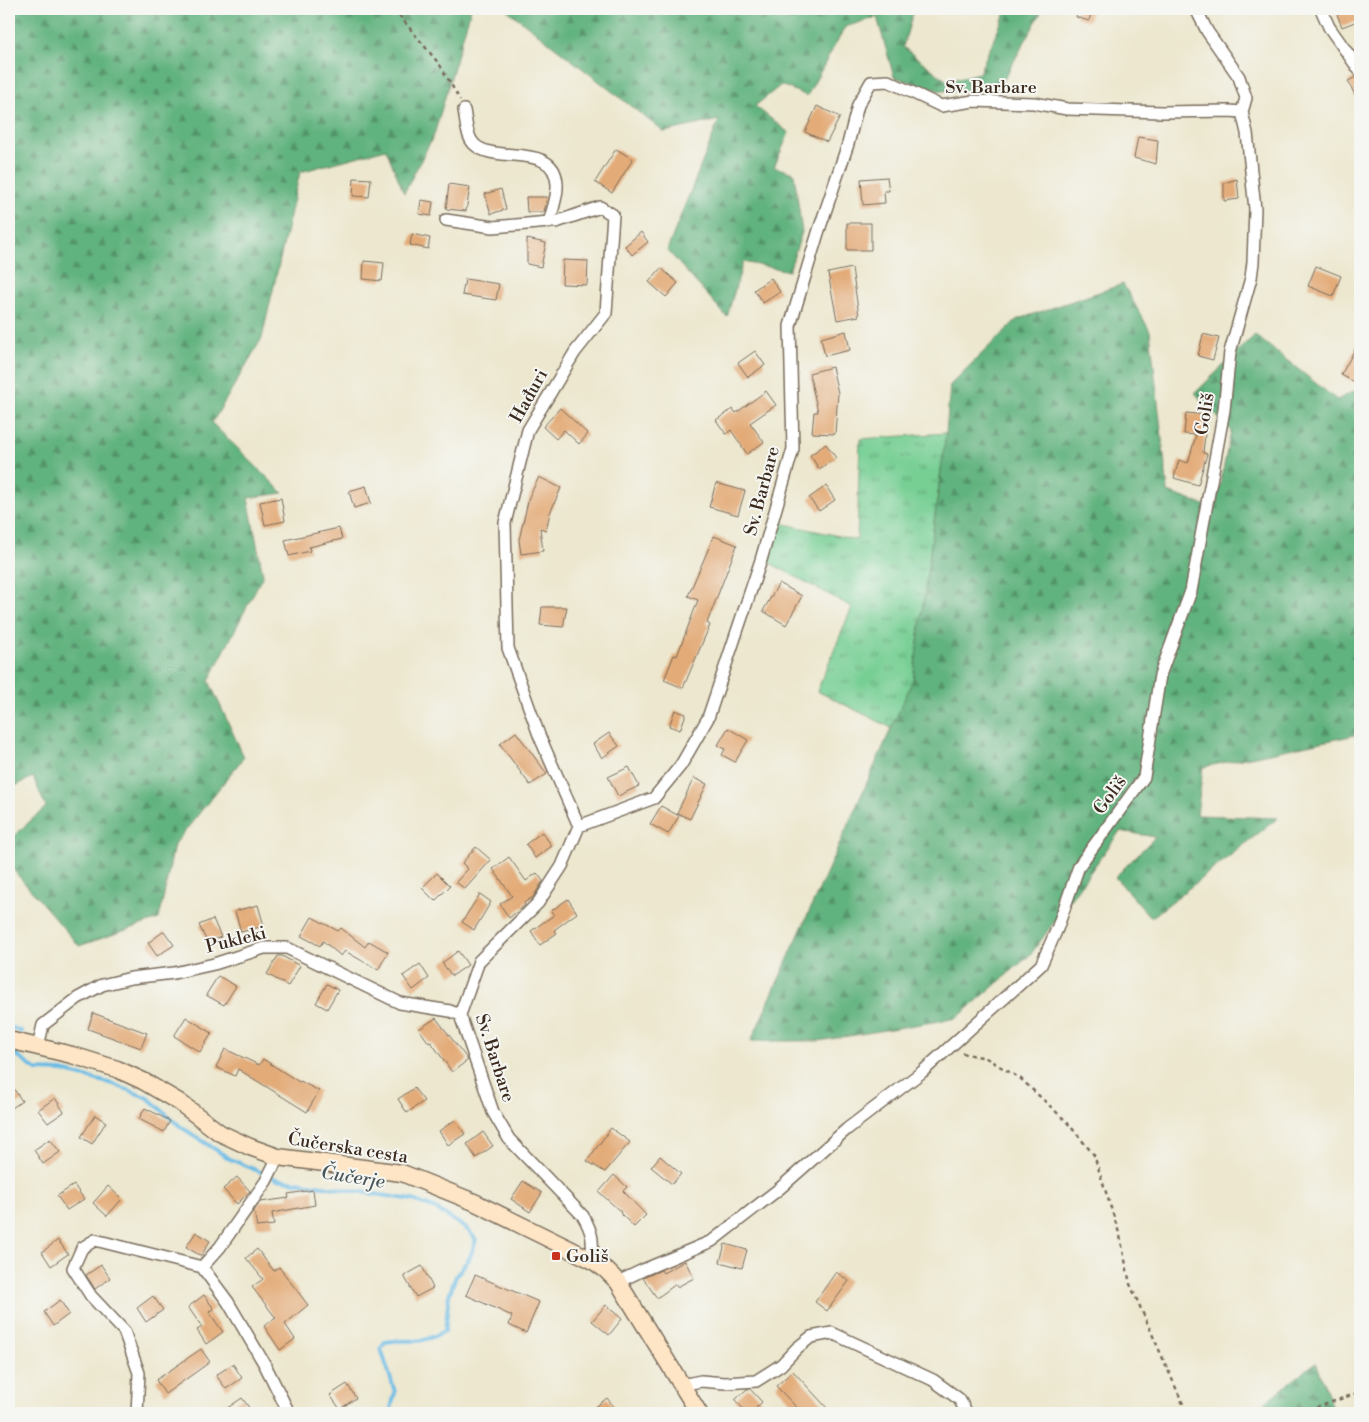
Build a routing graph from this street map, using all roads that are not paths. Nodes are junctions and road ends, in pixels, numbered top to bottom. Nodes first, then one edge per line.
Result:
1 (1196, 9) edge
2 (1321, 9) edge
3 (1360, 71) edge
4 (464, 110) road end
5 (1242, 112) junction
6 (446, 220) dead end
7 (549, 222) junction
8 (578, 826) junction
9 (460, 1015) junction
10 (9, 1040) edge
11 (38, 1047) junction
12 (275, 1162) junction
13 (592, 1260) junction
14 (202, 1268) junction
15 (618, 1282) junction
16 (681, 1384) junction
17 (137, 1413) edge
18 (289, 1413) edge
19 (698, 1413) edge
20 (967, 1413) edge

1 - 5 street
2 - 3 street
4 - 7 street
5 - 8 street, Sv. Barbare
5 - 15 street, Goliš
6 - 7 street, Hađuri
7 - 8 street, Hađuri
8 - 9 street, Sv. Barbare
9 - 11 street, Pukleki
9 - 13 street, Sv. Barbare
10 - 11 street, Čučerska cesta
11 - 12 street, Čučerska cesta
12 - 13 street, Čučerska cesta
12 - 14 street
13 - 15 street, Čučerska cesta
14 - 17 street
14 - 18 street
15 - 16 street, Čučerska cesta
16 - 19 street, Čučerska cesta
16 - 20 street

